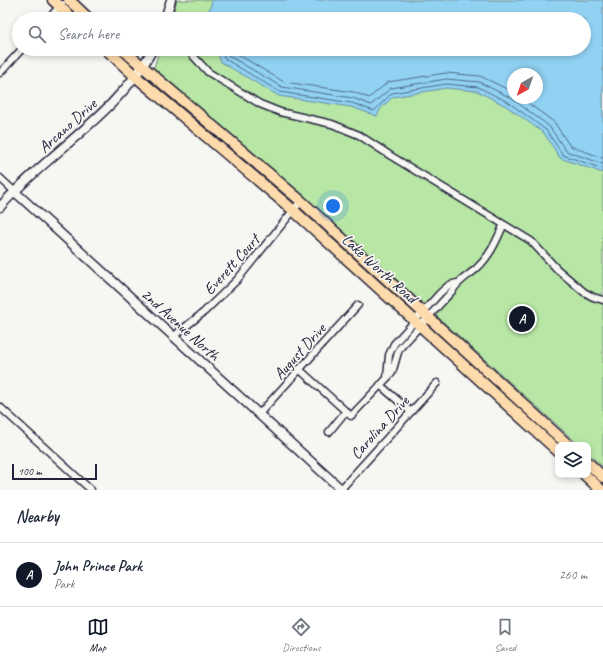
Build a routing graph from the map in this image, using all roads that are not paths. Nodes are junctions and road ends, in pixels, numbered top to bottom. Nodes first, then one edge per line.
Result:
1 (171, 0) edge
2 (62, 1) edge
3 (53, 12) edge
4 (69, 12) edge
5 (79, 12) edge
6 (167, 12) edge
7 (16, 56) edge
8 (113, 56) edge
9 (130, 56) edge
10 (148, 56) edge
11 (193, 56) edge
12 (141, 66) junction
13 (0, 73) edge
14 (134, 76) junction
15 (0, 178) edge
16 (14, 191) junction
17 (301, 201) junction
18 (0, 207) edge
19 (293, 210) junction
20 (503, 226) junction
21 (603, 300) edge
22 (358, 305) dead end
23 (426, 314) junction
24 (418, 323) junction
25 (174, 336) junction
26 (299, 369) junction
27 (437, 383) dead end
28 (380, 385) junction
29 (0, 407) edge
30 (346, 411) junction
31 (410, 412) junction
32 (259, 414) junction
33 (329, 432) dead end
34 (565, 442) edge
35 (555, 448) edge
36 (591, 466) edge
37 (603, 477) edge
38 (588, 478) edge
39 (600, 488) edge
40 (342, 489) edge
41 (91, 490) edge

1 - 6 street
2 - 3 street
2 - 4 main road
2 - 5 main road
7 - 13 street
8 - 14 main road, Lake Worth Road
9 - 12 main road, Lake Worth Road
10 - 12 street, Arcano Drive
11 - 20 street
12 - 14 street, Arcano Drive
12 - 17 main road, Lake Worth Road
14 - 16 street, Arcano Drive
14 - 19 main road, Lake Worth Road
15 - 16 street, 2nd Avenue North
16 - 18 street, Arcano Drive
16 - 25 street, 2nd Avenue North
17 - 19 street, Everett Court
17 - 23 main road, Lake Worth Road
19 - 24 main road, Lake Worth Road
19 - 25 street, Everett Court
20 - 21 street
20 - 23 street
22 - 26 street, August Drive
23 - 24 street
23 - 34 main road, Lake Worth Road
24 - 28 street
24 - 35 main road, Lake Worth Road
25 - 32 street, 2nd Avenue North
26 - 30 street
26 - 32 street, August Drive
27 - 31 street, Carolina Drive
28 - 30 street
28 - 31 street
29 - 41 street
30 - 33 street
31 - 40 street, Carolina Drive
32 - 40 street, 2nd Avenue North
36 - 37 main road
38 - 39 main road

